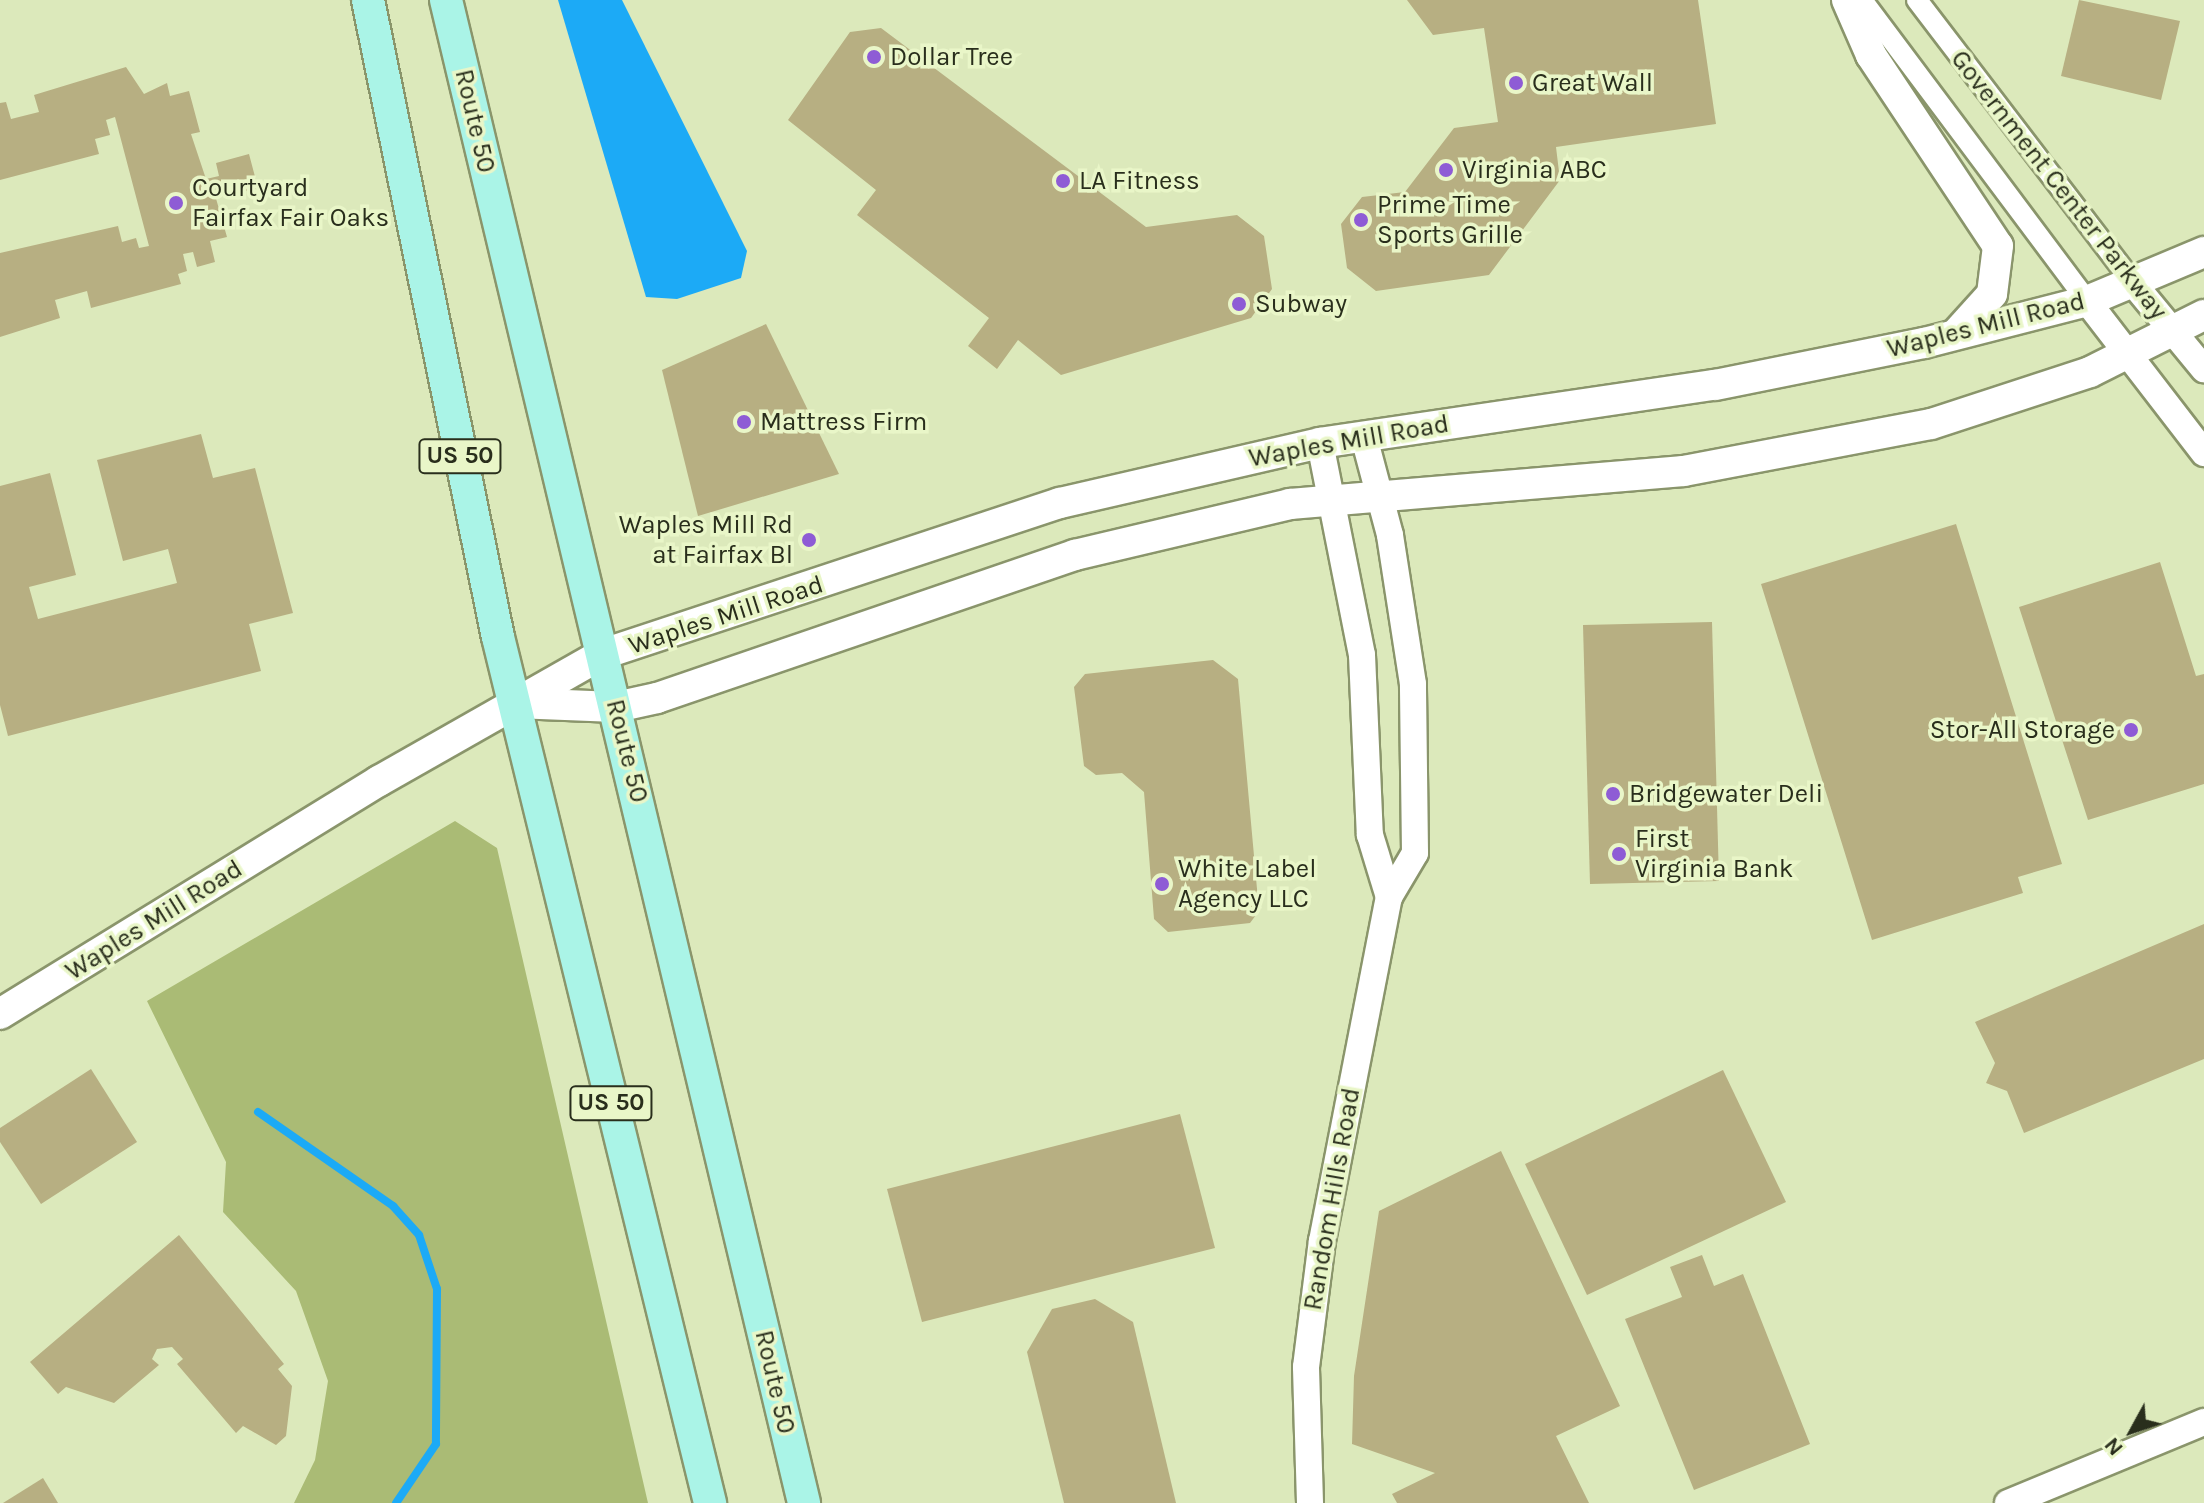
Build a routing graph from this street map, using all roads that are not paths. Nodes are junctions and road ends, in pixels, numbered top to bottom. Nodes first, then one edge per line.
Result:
1 (368, 0) edge
2 (446, 0) edge
3 (1847, 0) edge
4 (1862, 0) edge
5 (1917, 0) edge
6 (2204, 252) edge
7 (2133, 283) junction
8 (2087, 301) junction
9 (2204, 315) edge
10 (2173, 332) junction
11 (1955, 334) junction
12 (2126, 357) junction
13 (2204, 369) edge
14 (1364, 437) junction
15 (1320, 443) junction
16 (2204, 453) edge
17 (1378, 495) junction
18 (1335, 499) junction
19 (603, 654) junction
20 (513, 703) junction
21 (616, 707) junction
22 (1389, 897) junction
23 (0, 1014) edge
24 (2204, 1422) edge
25 (710, 1503) edge
26 (804, 1503) edge
27 (1310, 1503) edge
28 (2008, 1503) edge

1 - 20 main road, US 50
2 - 19 main road, Route 50
3 - 11 main road
4 - 8 street, Government Center Parkway
5 - 7 street, Government Center Parkway
6 - 7 main road, Waples Mill Road
7 - 8 main road, Waples Mill Road
7 - 10 street, Government Center Parkway
8 - 11 main road, Waples Mill Road
8 - 12 street, Government Center Parkway
9 - 10 main road, Waples Mill Road
10 - 12 main road, Waples Mill Road
10 - 13 street, Government Center Parkway
11 - 14 main road, Waples Mill Road
12 - 16 street, Government Center Parkway
12 - 17 main road, Waples Mill Road
14 - 15 main road, Waples Mill Road
14 - 17 street, Random Hills Road
15 - 18 street, Random Hills Road
15 - 19 main road, Waples Mill Road
17 - 18 main road, Waples Mill Road
17 - 22 street, Random Hills Road
18 - 21 main road, Waples Mill Road
18 - 22 street, Random Hills Road
19 - 20 main road, Waples Mill Road
19 - 21 main road, Route 50
20 - 21 main road, Waples Mill Road
20 - 23 main road, Waples Mill Road
20 - 25 main road, US 50
21 - 26 main road, Route 50
22 - 27 street, Random Hills Road
24 - 28 street

